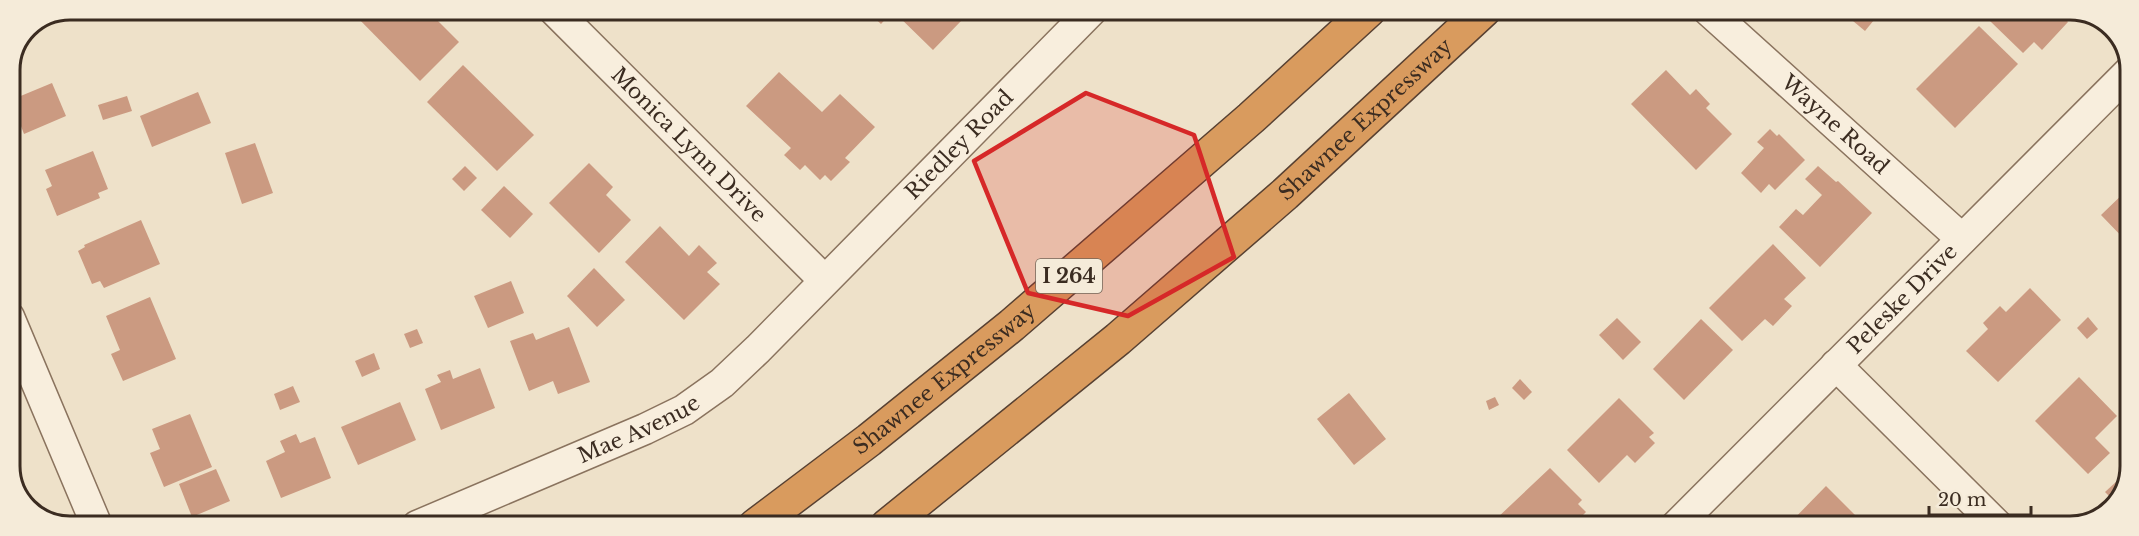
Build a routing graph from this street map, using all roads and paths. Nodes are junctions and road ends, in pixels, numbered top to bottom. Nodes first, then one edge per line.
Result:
1 (564, 20) edge
2 (1082, 20) edge
3 (1358, 20) edge
4 (1473, 20) edge
5 (1719, 20) edge
6 (2119, 82) edge
7 (1962, 239) junction
8 (824, 280) junction
9 (20, 343) edge
10 (1836, 365) junction
11 (93, 516) edge
12 (441, 516) edge
13 (768, 516) edge
14 (900, 516) edge
15 (1686, 516) edge
16 (1988, 516) edge

1 - 8 street, Monica Lynn Drive
2 - 8 street, Riedley Road
3 - 13 highway, Shawnee Expressway / I 264
4 - 14 highway, Shawnee Expressway
5 - 7 street, Wayne Road
6 - 7 street, Peleske Drive
7 - 10 street, Peleske Drive
8 - 12 street, Mae Avenue
9 - 11 street
10 - 15 street, Peleske Drive
10 - 16 street

